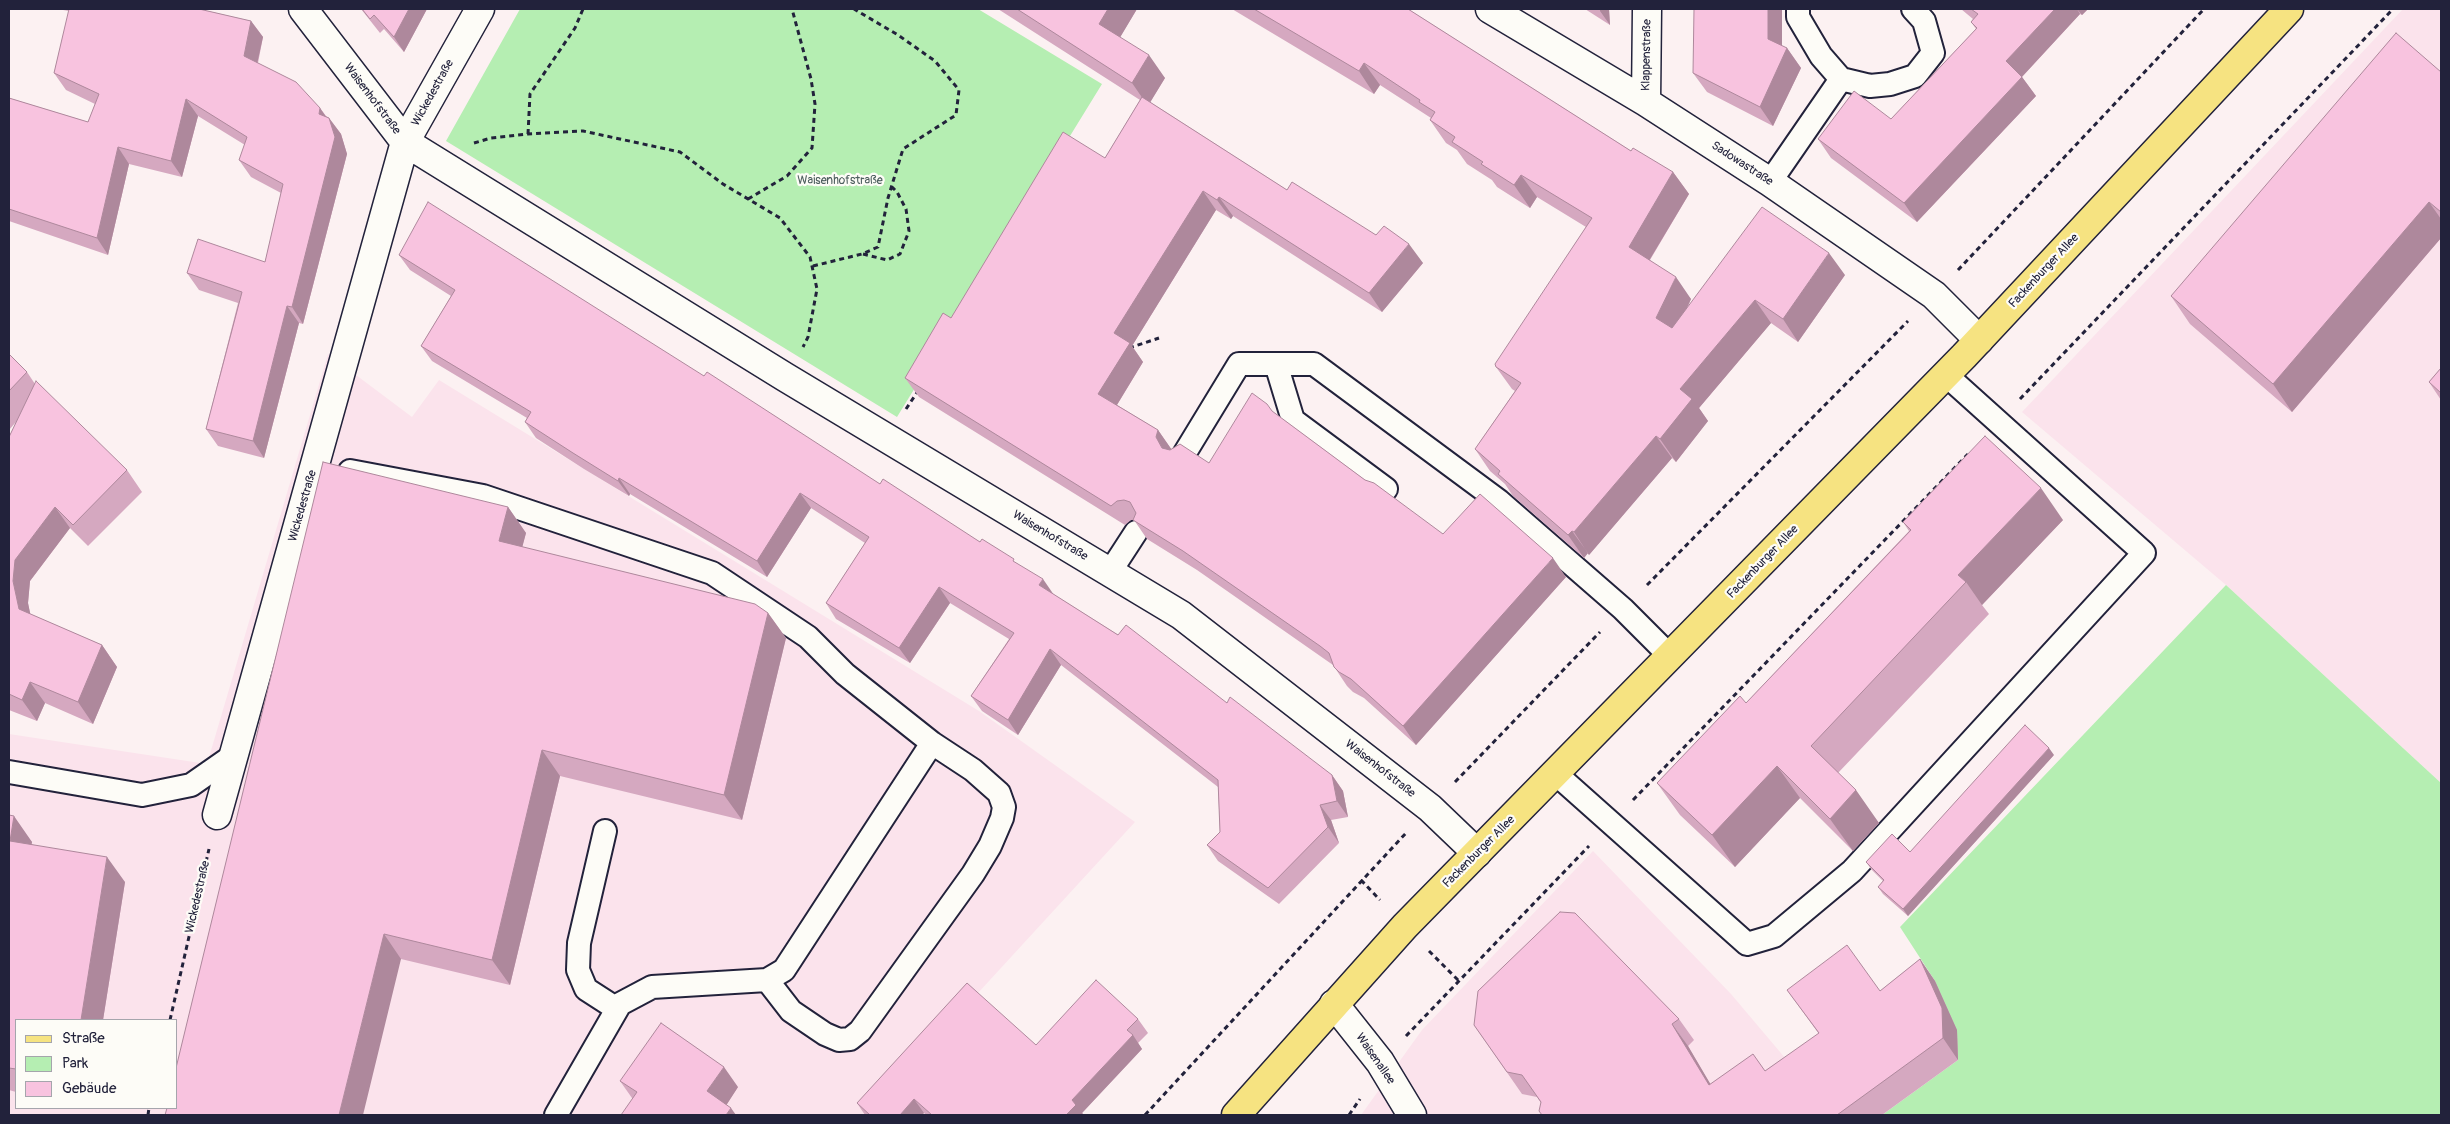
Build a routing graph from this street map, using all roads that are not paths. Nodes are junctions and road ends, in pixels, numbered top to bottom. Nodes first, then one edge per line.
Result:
1 (303, 9) edge
2 (480, 9) edge
3 (1490, 9) edge
4 (1647, 9) edge
5 (1798, 9) edge
6 (1913, 9) edge
7 (2278, 13) edge
8 (1841, 78) junction
9 (1646, 102) junction
10 (415, 149) junction
11 (1770, 182) junction
12 (1979, 340) junction
13 (1276, 364) junction
14 (1946, 375) junction
15 (1183, 456) edge
16 (315, 464) junction
17 (1386, 489) edge
18 (1136, 532) edge
19 (1110, 572) junction
20 (1671, 657) junction
21 (932, 743) junction
22 (234, 755) junction
23 (9, 772) edge
24 (1556, 774) junction
25 (218, 815) road end
26 (606, 832) dead end
27 (1478, 853) junction
28 (767, 980) junction
29 (1334, 1004) junction
30 (617, 1009) junction
31 (556, 1115) edge
32 (1236, 1115) edge
33 (1412, 1115) edge

1 - 10 street, Waisenhofstraße
2 - 10 street, Wickedestraße
3 - 9 street, Sadowastraße
4 - 9 street, Klappenstraße
5 - 8 lane
6 - 8 lane
7 - 12 main road, Fackenburger Allee
8 - 11 lane
9 - 11 street, Sadowastraße
10 - 16 street, Wickedestraße
10 - 19 street, Waisenhofstraße
11 - 12 street, Sadowastraße
12 - 14 main road, Fackenburger Allee
13 - 15 lane
13 - 17 lane
13 - 20 lane
14 - 20 main road, Fackenburger Allee
14 - 24 lane
16 - 21 lane
16 - 22 street, Wickedestraße
18 - 19 lane
19 - 27 street, Waisenhofstraße
20 - 24 main road, Fackenburger Allee
21 - 28 lane
21 - 28 lane
22 - 23 lane
22 - 25 street, Wickedestraße
24 - 27 main road, Fackenburger Allee
26 - 30 lane
27 - 29 main road, Fackenburger Allee
28 - 30 lane
29 - 32 main road, Fackenburger Allee
29 - 33 street, Waisenallee
30 - 31 lane

